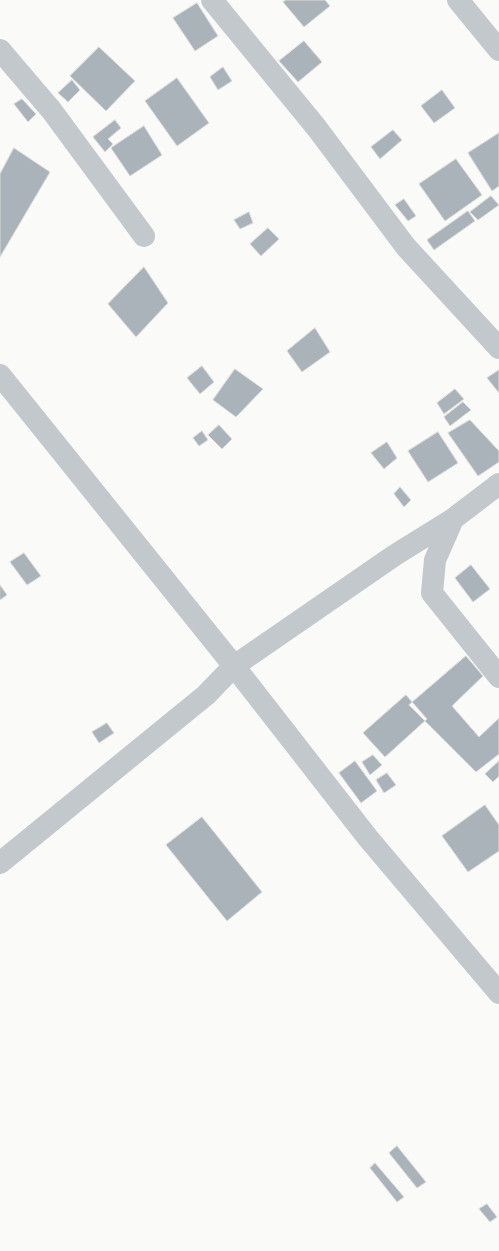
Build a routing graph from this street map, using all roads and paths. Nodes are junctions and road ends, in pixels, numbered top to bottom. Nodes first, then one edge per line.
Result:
1 (212, 0) edge
2 (458, 0) edge
3 (0, 50) edge
4 (499, 50) edge
5 (144, 236) dead end
6 (499, 348) edge
7 (0, 375) edge
8 (499, 484) edge
9 (452, 519) junction
10 (234, 666) junction
11 (499, 677) edge
12 (0, 863) edge
13 (499, 993) edge

1 - 6 street
2 - 4 street
3 - 5 street
7 - 10 street
8 - 9 street
9 - 10 street
9 - 11 street
10 - 12 street
10 - 13 street

